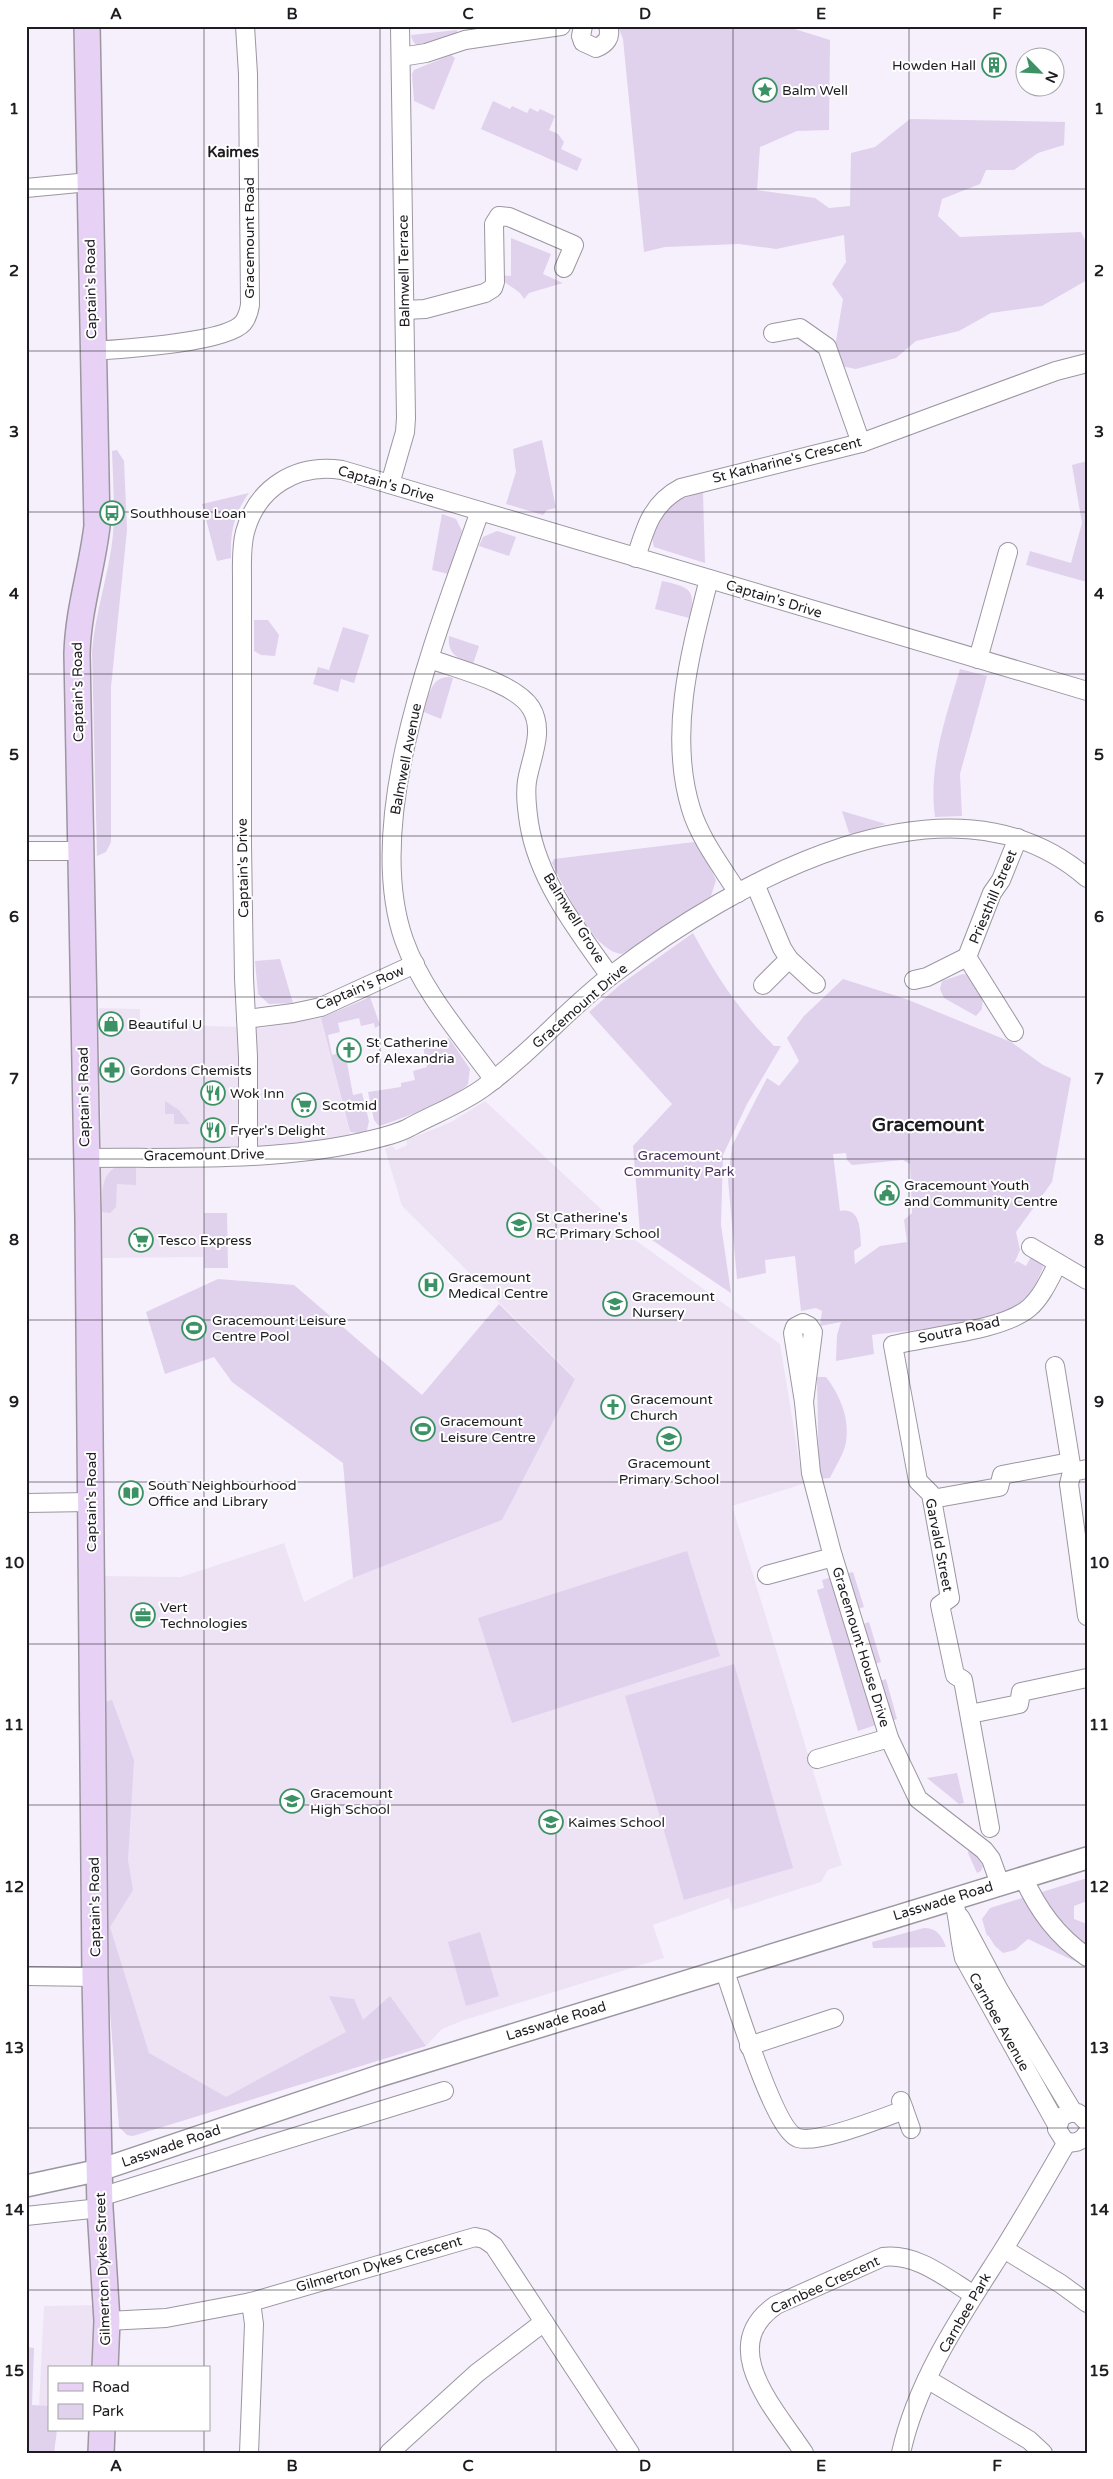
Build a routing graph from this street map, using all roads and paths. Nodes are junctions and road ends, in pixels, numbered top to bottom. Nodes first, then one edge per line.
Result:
1 (87, 26) edge
2 (245, 26) edge
3 (400, 26) edge
4 (561, 26) edge
5 (608, 26) edge
6 (577, 27) edge
7 (401, 57) junction
8 (88, 182) junction
9 (26, 188) edge
10 (564, 268) dead end
11 (405, 310) junction
12 (773, 333) dead end
13 (92, 351) junction
14 (1087, 363) edge
15 (861, 443) junction
16 (390, 484) junction
17 (480, 511) junction
18 (1008, 552) dead end
19 (636, 558) junction
20 (709, 579) junction
21 (430, 659) junction
22 (978, 659) junction
23 (1087, 691) edge
24 (1018, 838) junction
25 (26, 851) edge
26 (81, 851) junction
27 (1087, 878) edge
28 (755, 884) junction
29 (738, 893) junction
30 (967, 957) junction
31 (789, 959) junction
32 (415, 964) junction
33 (610, 976) junction
34 (914, 980) dead end
35 (816, 984) dead end
36 (763, 985) dead end
37 (246, 1019) junction
38 (1014, 1032) dead end
39 (494, 1080) junction
40 (248, 1156) junction
41 (85, 1158) junction
42 (1031, 1247) dead end
43 (1058, 1264) junction
44 (1087, 1280) edge
45 (893, 1344) joint
46 (1055, 1366) dead end
47 (804, 1402) dead end
48 (1076, 1467) edge
49 (932, 1499) junction
50 (90, 1502) junction
51 (26, 1503) edge
52 (833, 1557) junction
53 (767, 1576) dead end
54 (1087, 1616) edge
55 (1087, 1678) edge
56 (970, 1714) junction
57 (888, 1738) junction
58 (816, 1759) dead end
59 (990, 1828) dead end
60 (1087, 1858) edge
61 (1023, 1876) junction
62 (1000, 1884) junction
63 (956, 1907) junction
64 (1087, 1957) edge
65 (724, 1969) junction
66 (26, 1976) edge
67 (96, 1977) junction
68 (834, 2018) dead end
69 (749, 2046) junction
70 (444, 2091) dead end
71 (1085, 2124) edge
72 (1057, 2125) junction
73 (911, 2129) dead end
74 (1067, 2142) junction
75 (100, 2170) junction
76 (26, 2186) edge
77 (100, 2202) junction
78 (26, 2216) edge
79 (1004, 2248) junction
80 (974, 2295) junction
81 (251, 2302) junction
82 (1087, 2303) edge
83 (107, 2321) junction
84 (544, 2322) junction
85 (105, 2366) edge
86 (927, 2379) junction
87 (102, 2432) edge
88 (101, 2453) edge
89 (249, 2453) edge
90 (389, 2453) edge
91 (630, 2453) edge
92 (804, 2453) edge
93 (901, 2453) edge
94 (1043, 2453) edge

1 - 8 main road, Captain's Road
2 - 13 street, Gracemount Road
3 - 7 street, Balmwell Terrace
4 - 7 street
5 - 6 street
7 - 11 street, Balmwell Terrace
8 - 9 street
8 - 13 main road, Captain's Road
10 - 11 street
11 - 16 street, Balmwell Terrace
12 - 15 street
13 - 26 main road, Captain's Road
14 - 15 street, St Katharine's Crescent
15 - 19 street, St Katharine's Crescent
16 - 17 street, Captain's Drive
16 - 37 street, Captain's Drive
17 - 19 street, Captain's Drive
17 - 21 street, Balmwell Avenue
18 - 22 street
19 - 20 street, Captain's Drive
20 - 22 street, Captain's Drive
20 - 29 street
21 - 32 street, Balmwell Avenue
21 - 33 street, Balmwell Grove
22 - 23 street, Captain's Drive
24 - 27 street, Gracemount Drive
24 - 28 street, Gracemount Drive
24 - 30 street, Priesthill Street
25 - 26 street
26 - 41 main road, Captain's Road
28 - 29 street, Gracemount Drive
28 - 31 street
29 - 33 street, Gracemount Drive
30 - 34 street, Priesthill Street
30 - 38 street, Priesthill Street
31 - 35 street
31 - 36 street
32 - 37 street, Captain's Row
32 - 39 street, Balmwell Avenue
33 - 39 street, Gracemount Drive
37 - 40 street, Captain's Drive
39 - 40 street, Gracemount Drive
40 - 41 street, Gracemount Drive
41 - 50 main road, Captain's Road
42 - 43 street
43 - 44 street
43 - 45 street, Soutra Road
45 - 49 street, Garvald Street
46 - 48 street
47 - 52 street, Gracemount House Drive
48 - 49 street
48 - 54 street
49 - 56 street, Garvald Street
50 - 51 street
50 - 67 main road, Captain's Road
52 - 53 street, Gracemount House Drive
52 - 57 street, Gracemount House Drive
55 - 56 street
56 - 59 street, Garvald Street
57 - 58 street, Gracemount House Drive
57 - 62 street, Gracemount House Drive
60 - 61 street, Lasswade Road
61 - 62 street, Lasswade Road
61 - 64 street
62 - 63 street, Lasswade Road
63 - 65 street, Lasswade Road
63 - 71 street, Carnbee Avenue
63 - 72 street, Carnbee Avenue
65 - 69 street
65 - 75 street, Lasswade Road
66 - 67 street
67 - 75 main road, Captain's Road
68 - 69 street
69 - 73 street
70 - 77 street, Lasswade Road
71 - 72 street
71 - 74 street
72 - 74 street, Carnbee Avenue
74 - 79 street, Carnbee Park
75 - 76 street, Lasswade Road
75 - 77 main road, Gilmerton Dykes Street
77 - 78 street, Lasswade Road
77 - 83 main road, Gilmerton Dykes Street
79 - 80 street, Carnbee Park
79 - 82 street
80 - 86 street, Carnbee Park
80 - 92 street, Carnbee Crescent
81 - 83 street, Gilmerton Dykes Crescent
81 - 84 street, Gilmerton Dykes Crescent
81 - 89 street
83 - 85 main road, Gilmerton Dykes Street
84 - 90 street
84 - 91 street, Gilmerton Dykes Crescent
86 - 93 street, Carnbee Park
86 - 94 street
87 - 88 main road

